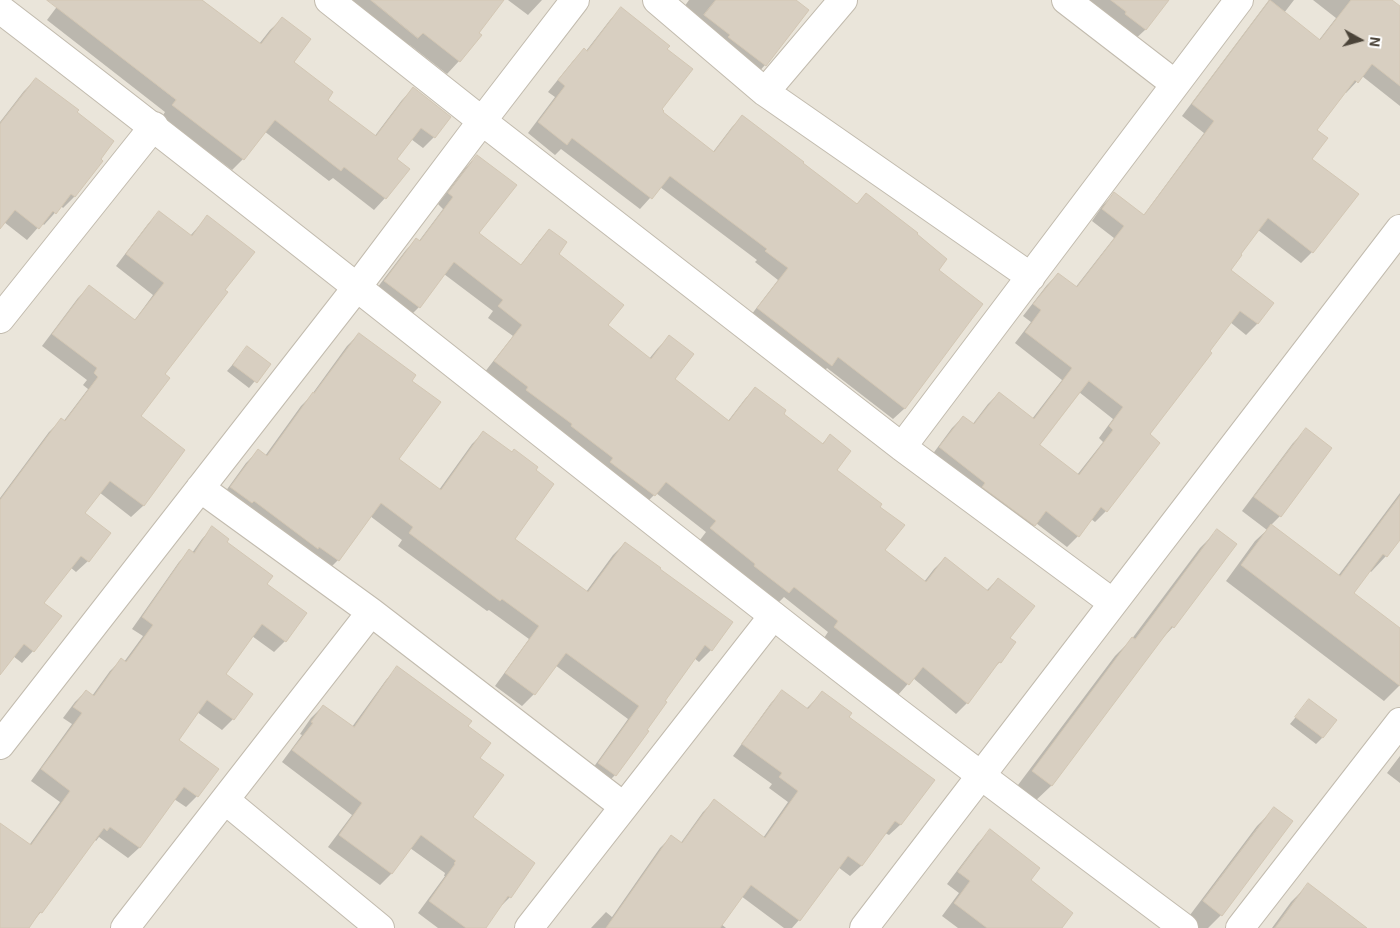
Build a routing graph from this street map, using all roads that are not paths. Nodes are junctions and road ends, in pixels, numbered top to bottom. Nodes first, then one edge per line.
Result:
1 (329, 0) edge
2 (575, 0) edge
3 (657, 0) edge
4 (843, 0) edge
5 (1066, 0) edge
6 (1239, 0) edge
7 (0, 9) edge
8 (1175, 84) junction
9 (765, 92) junction
10 (482, 121) junction
11 (154, 126) junction
12 (1400, 229) edge
13 (1030, 277) junction
14 (357, 287) junction
15 (0, 319) edge
16 (902, 447) junction
17 (200, 488) junction
18 (1113, 603) junction
19 (371, 612) junction
20 (773, 616) junction
21 (1400, 722) edge
22 (0, 745) edge
23 (980, 775) junction
24 (225, 800) junction
25 (623, 806) junction
26 (125, 928) edge
27 (380, 928) edge
28 (529, 928) edge
29 (864, 928) edge
30 (1184, 928) edge
31 (1240, 928) edge

1 - 10 street
2 - 10 street
3 - 9 street
4 - 9 street
5 - 8 street
6 - 8 street
7 - 11 street
8 - 13 street
9 - 13 street
10 - 14 street
10 - 16 street
11 - 14 street
11 - 15 street
12 - 18 street
13 - 16 street
14 - 17 street
14 - 20 street
16 - 18 street
17 - 19 street
17 - 22 street
18 - 23 street
19 - 24 street
19 - 25 street
20 - 23 street
20 - 25 street
21 - 31 street
23 - 29 street
23 - 30 street
24 - 26 street
24 - 27 street
25 - 28 street

